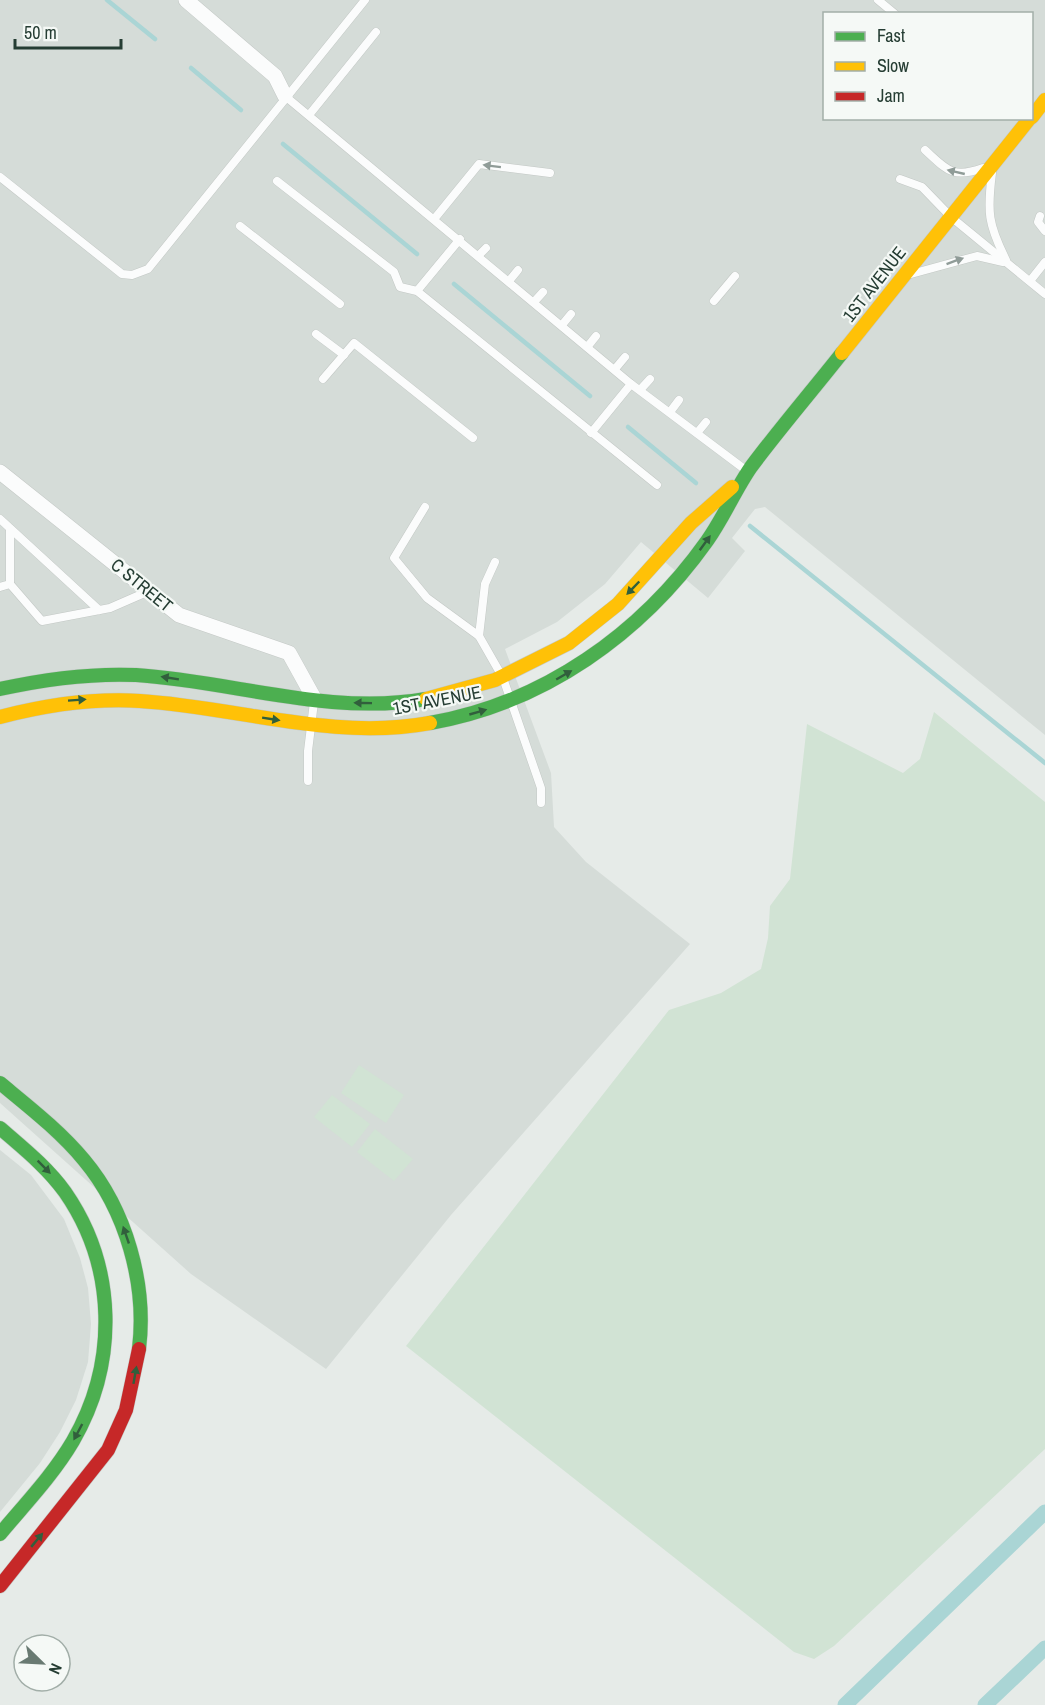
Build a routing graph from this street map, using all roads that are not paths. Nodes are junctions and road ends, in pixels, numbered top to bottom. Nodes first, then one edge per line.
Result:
1 (186, 0) edge
2 (365, 0) edge
3 (878, 0) edge
4 (893, 12) edge
5 (376, 32) dead end
6 (285, 96) junction
7 (1045, 100) edge
8 (1033, 114) edge
9 (309, 115) junction
10 (1027, 120) edge
11 (925, 150) dead end
12 (994, 164) junction
13 (550, 173) dead end
14 (0, 177) edge
15 (900, 179) dead end
16 (277, 181) dead end
17 (1040, 216) dead end
18 (951, 217) junction
19 (435, 218) junction
20 (240, 226) dead end
21 (1045, 231) edge
22 (460, 239) junction
23 (486, 248) dead end
24 (479, 255) junction
25 (1045, 262) edge
26 (1007, 263) junction
27 (518, 270) dead end
28 (735, 276) dead end
29 (903, 276) junction
30 (509, 281) junction
31 (1030, 281) junction
32 (417, 291) junction
33 (543, 291) dead end
34 (1045, 294) edge
35 (714, 301) dead end
36 (534, 302) junction
37 (340, 304) dead end
38 (571, 314) dead end
39 (562, 325) junction
40 (316, 334) dead end
41 (596, 336) dead end
42 (588, 346) junction
43 (344, 355) junction
44 (625, 357) dead end
45 (615, 369) junction
46 (323, 379) dead end
47 (650, 379) dead end
48 (631, 384) junction
49 (640, 390) junction
50 (680, 400) dead end
51 (670, 412) junction
52 (706, 422) dead end
53 (591, 433) junction
54 (697, 433) junction
55 (472, 438) dead end
56 (0, 472) edge
57 (748, 472) junction
58 (657, 485) dead end
59 (425, 507) dead end
60 (0, 519) edge
61 (10, 529) junction
62 (495, 562) dead end
63 (10, 584) junction
64 (0, 587) edge
65 (149, 591) junction
66 (99, 610) junction
67 (479, 636) junction
68 (503, 678) junction
69 (0, 689) edge
70 (315, 700) junction
71 (512, 702) junction
72 (0, 717) edge
73 (312, 725) junction
74 (308, 781) dead end
75 (541, 803) dead end
76 (0, 1083) edge
77 (0, 1128) edge
78 (0, 1534) edge
79 (0, 1586) edge

1 - 6 street
2 - 6 lane
3 - 4 lane
5 - 9 lane
6 - 9 lane
6 - 14 lane
7 - 8 street, 1ST AVENUE
9 - 19 lane
10 - 12 street, 1ST AVENUE
12 -> 11 lane
12 - 18 street, 1ST AVENUE
12 - 26 lane
13 -> 19 lane
15 - 18 lane
16 - 32 lane
17 - 21 lane
18 - 26 lane
18 - 29 street, 1ST AVENUE
19 - 22 lane
20 - 37 lane
22 - 24 lane
22 - 32 lane
23 - 24 lane
24 - 30 lane
25 - 31 lane
29 -> 26 lane
26 - 31 lane
27 - 30 lane
28 - 35 lane
29 - 57 street, 1ST AVENUE
30 - 36 lane
31 - 34 lane
32 - 53 lane
33 - 36 lane
36 - 39 lane
38 - 39 lane
39 - 42 lane
40 - 43 lane
41 - 42 lane
42 - 45 lane
43 - 46 lane
43 - 55 lane
44 - 45 lane
45 - 48 lane
47 - 49 lane
48 - 49 lane
48 - 53 lane
49 - 51 lane
50 - 51 lane
51 - 54 lane
52 - 54 lane
53 - 58 lane
54 - 57 lane
56 - 65 street, C STREET
57 -> 68 street, 1ST AVENUE
71 -> 57 street, 1ST AVENUE
59 - 67 lane
60 - 61 lane
61 - 63 lane
61 - 66 lane
62 - 67 lane
63 - 64 lane
63 - 66 lane
65 - 66 lane
65 - 70 street, C STREET
67 - 68 lane
68 -> 70 street, 1ST AVENUE
68 - 71 lane
70 -> 69 street, 1ST AVENUE
70 - 73 lane
73 -> 71 street, 1ST AVENUE
71 - 75 lane
72 -> 73 street, 1ST AVENUE
73 - 74 lane
79 -> 76 street
77 -> 78 street

